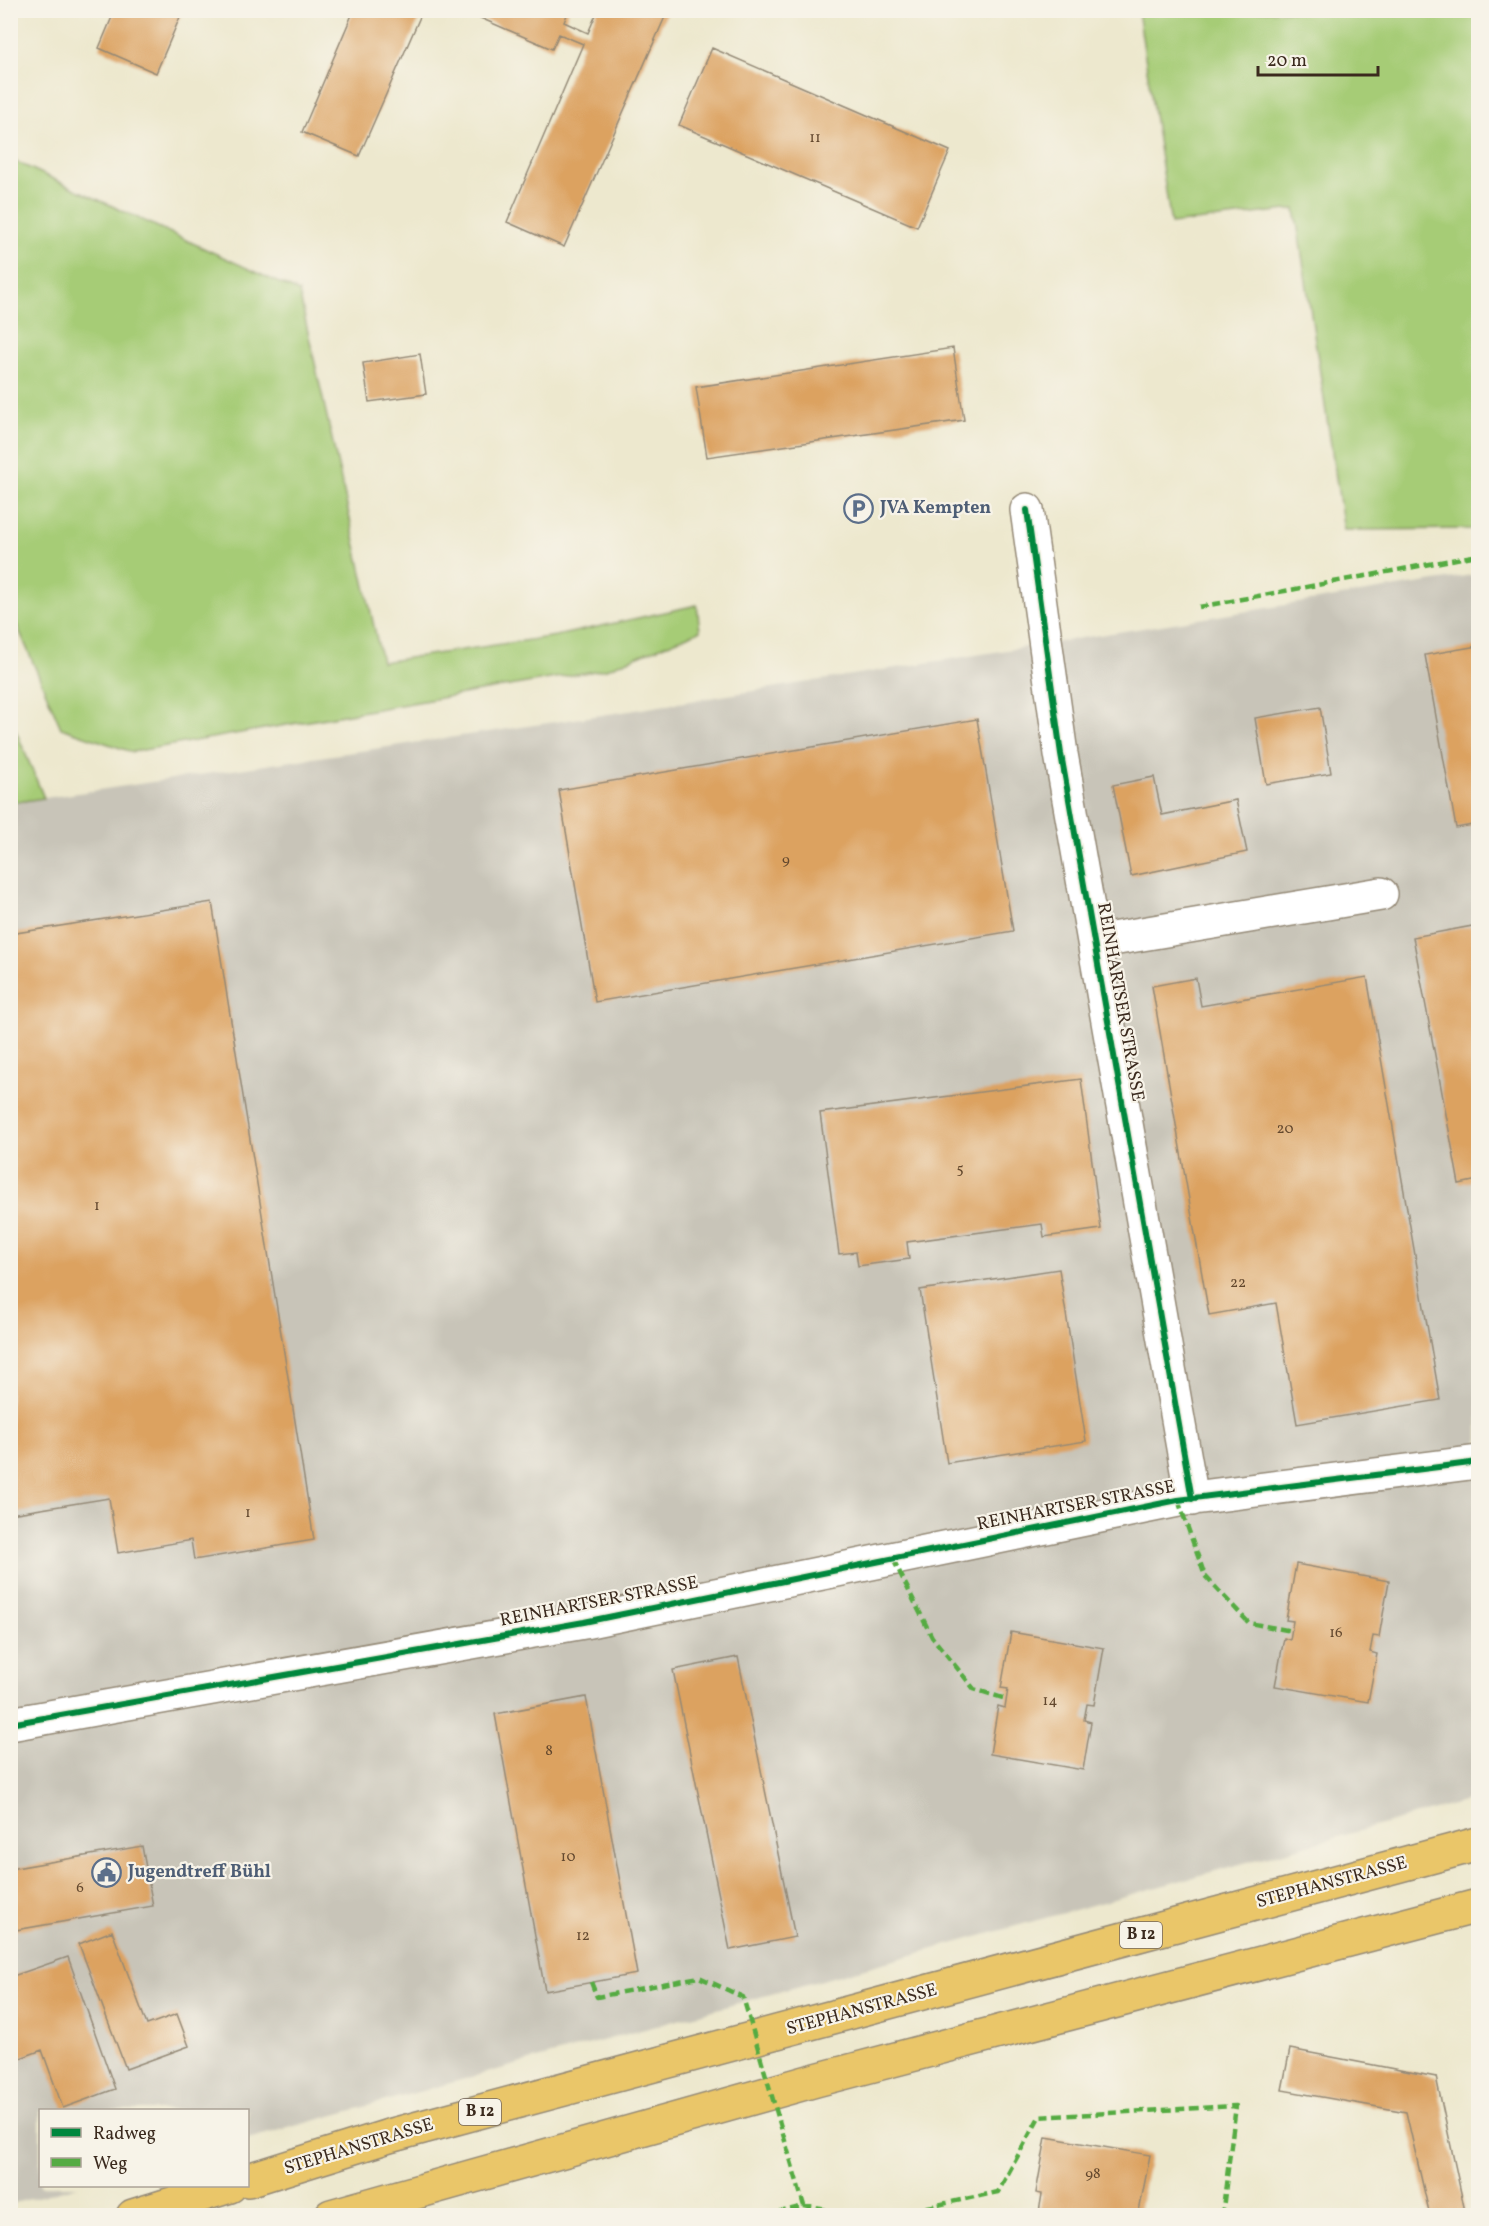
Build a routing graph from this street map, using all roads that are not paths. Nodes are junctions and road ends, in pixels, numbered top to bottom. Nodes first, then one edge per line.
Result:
1 (1027, 510) dead end
2 (1381, 894) dead end
3 (1094, 942) junction
4 (1479, 1462) edge
5 (1192, 1498) junction
6 (10, 1724) edge
7 (1479, 1844) edge
8 (1479, 1906) edge
9 (249, 2180) edge
10 (227, 2187) edge
11 (133, 2216) edge
12 (331, 2216) edge

1 - 3 street, REINHARTSER STRASSE
2 - 3 street, REINHARTSER STRASSE
3 - 5 street, REINHARTSER STRASSE
4 - 5 street, REINHARTSER STRASSE
5 - 6 street, REINHARTSER STRASSE
7 - 9 main road, STEPHANSTRASSE / B 12
8 - 12 main road
10 - 11 main road

